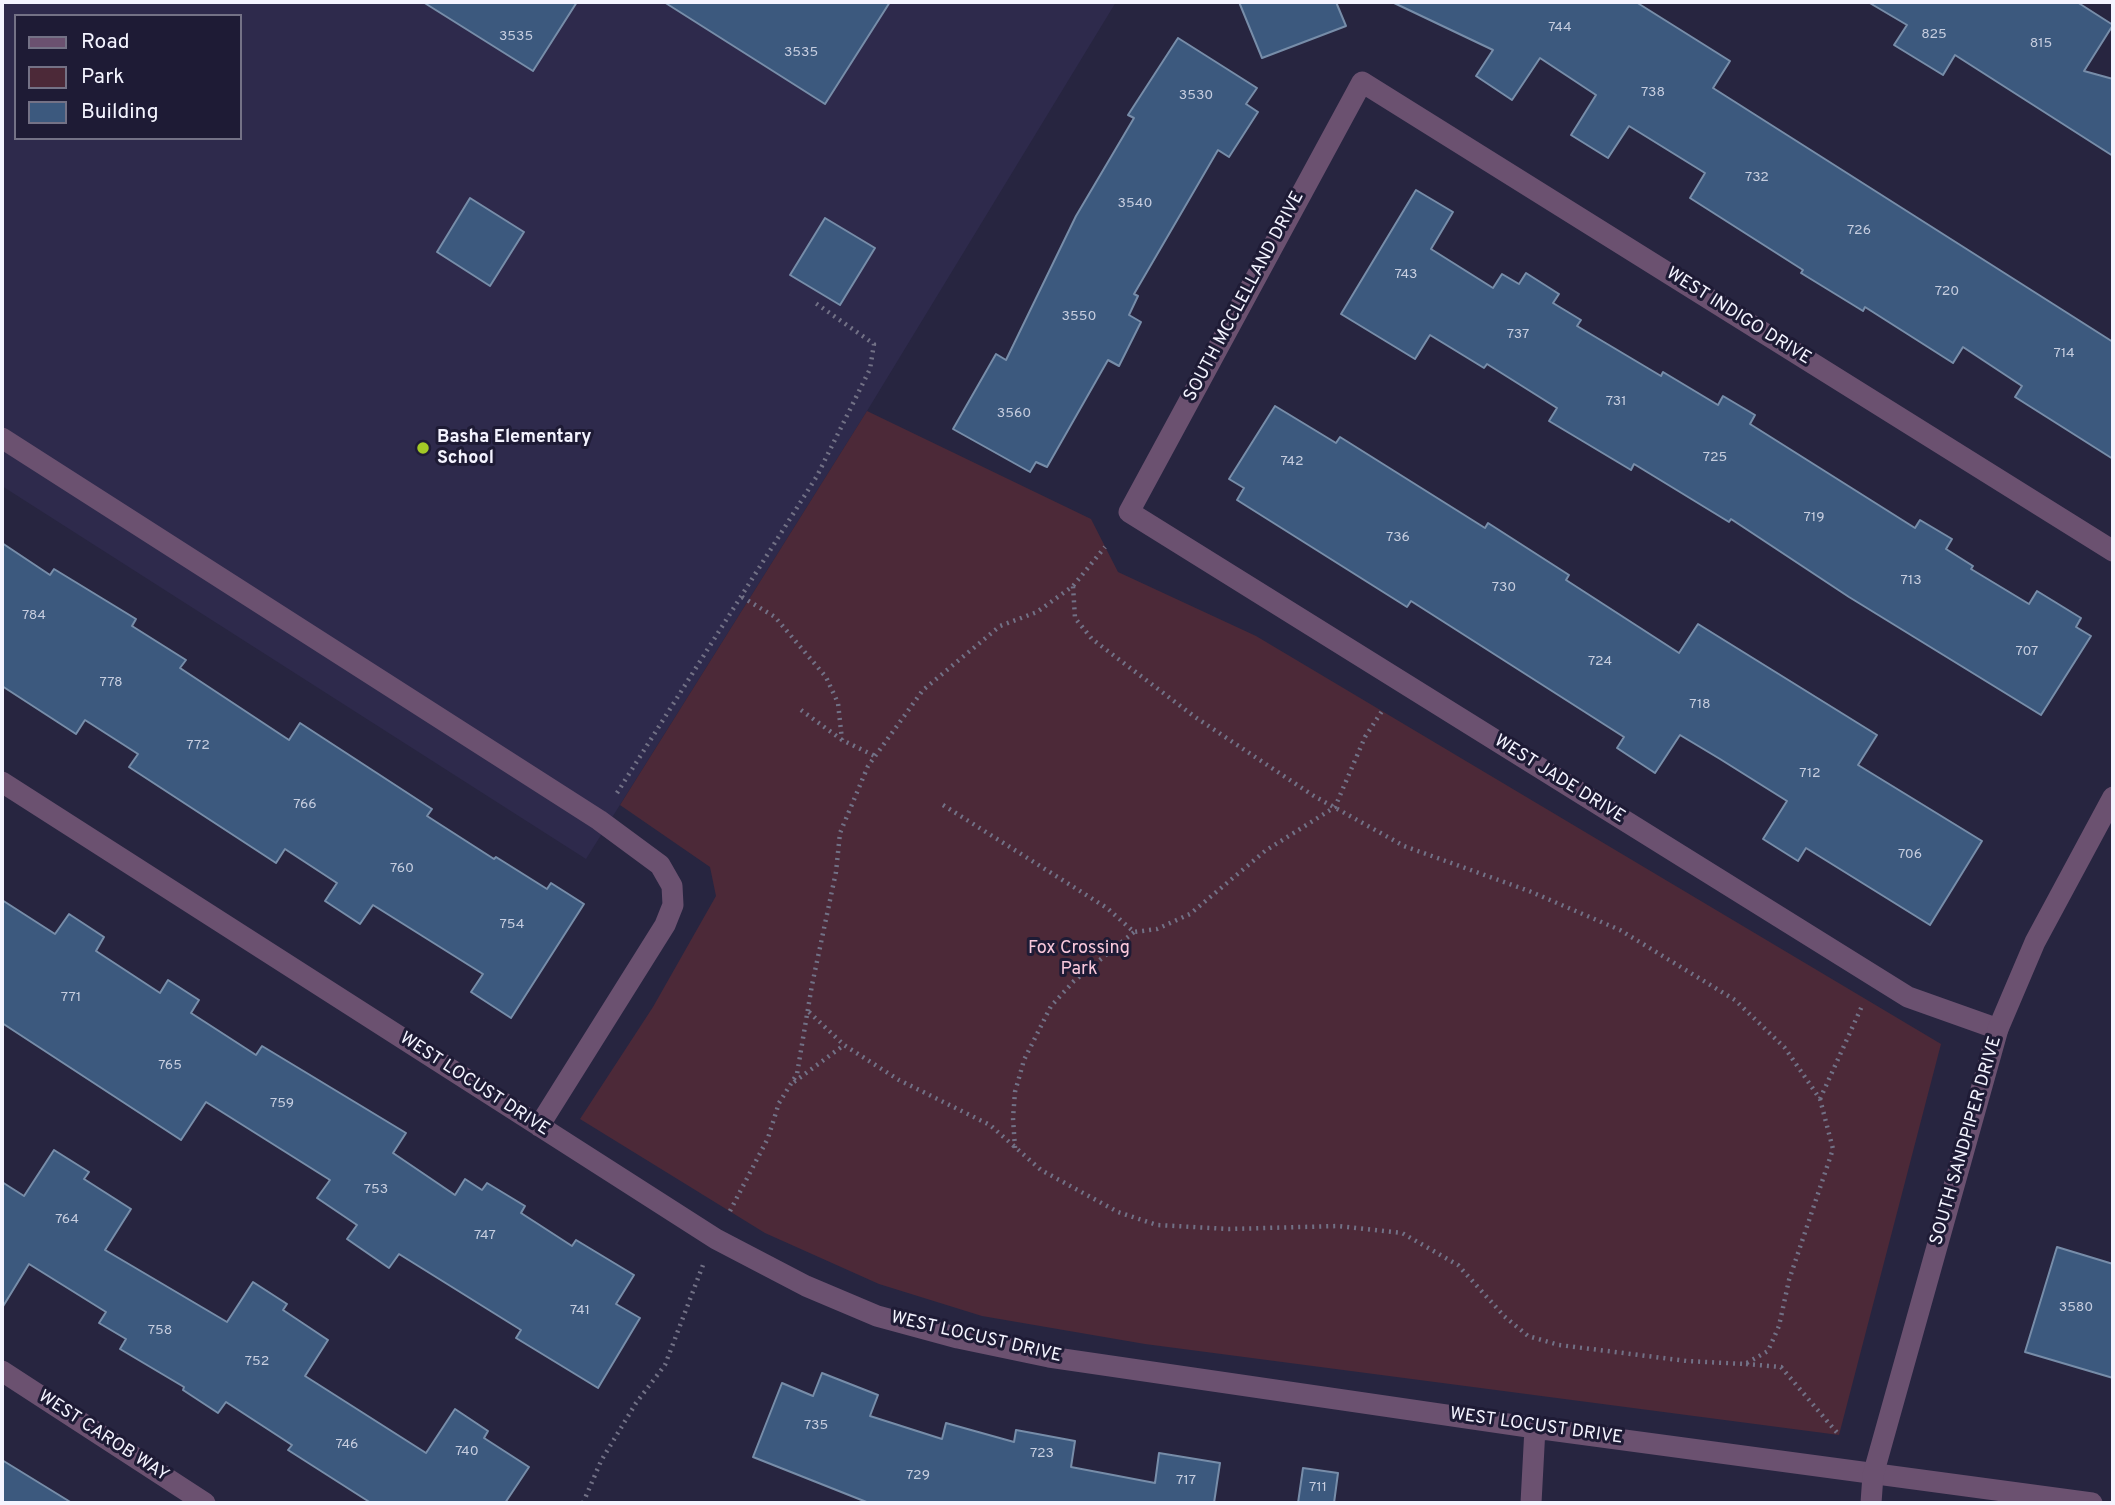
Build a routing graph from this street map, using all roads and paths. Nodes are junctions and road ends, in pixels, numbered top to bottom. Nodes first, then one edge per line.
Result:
1 (1362, 82) joint
2 (814, 302) dead end
3 (2, 438) edge
4 (1129, 512) joint
5 (1105, 547) dead end
6 (2113, 551) edge
7 (1073, 586) junction
8 (743, 597) junction
9 (801, 710) dead end
10 (1382, 711) dead end
11 (842, 740) junction
12 (875, 756) junction
13 (2, 782) edge
14 (617, 793) dead end
15 (2113, 797) edge
16 (943, 805) dead end
17 (1335, 807) junction
18 (1135, 932) junction
19 (1866, 999) dead end
20 (809, 1012) junction
21 (1998, 1030) junction
22 (844, 1045) junction
23 (791, 1084) junction
24 (1820, 1099) junction
25 (539, 1126) junction
26 (1015, 1149) junction
27 (730, 1211) dead end
28 (704, 1264) dead end
29 (1745, 1364) junction
30 (2, 1371) edge
31 (1535, 1428) junction
32 (1839, 1435) dead end
33 (1873, 1475) junction
34 (205, 1503) edge
35 (583, 1503) edge
36 (1531, 1503) edge
37 (1871, 1503) edge
38 (2092, 1503) edge

1 - 4 street, SOUTH MCCLELLAND DRIVE
1 - 6 street, WEST INDIGO DRIVE
2 - 8 path
3 - 25 street
4 - 21 street, WEST JADE DRIVE
5 - 7 path
7 - 12 path
7 - 17 path
8 - 11 path
8 - 14 path
9 - 11 path
10 - 17 path
11 - 12 path
12 - 20 path
13 - 25 street, WEST LOCUST DRIVE
15 - 21 street, SOUTH SANDPIPER DRIVE
16 - 18 path
17 - 18 path
17 - 24 path
18 - 26 path
19 - 24 path
20 - 22 path
20 - 23 path
21 - 33 street, SOUTH SANDPIPER DRIVE
22 - 23 path
22 - 26 path
23 - 27 path
24 - 29 path
25 - 31 street, WEST LOCUST DRIVE
26 - 29 path
28 - 35 path
29 - 32 path
30 - 34 street, WEST CAROB WAY
31 - 33 street, WEST LOCUST DRIVE
31 - 36 street
33 - 37 street, SOUTH SANDPIPER DRIVE
33 - 38 street, WEST LOCUST DRIVE

